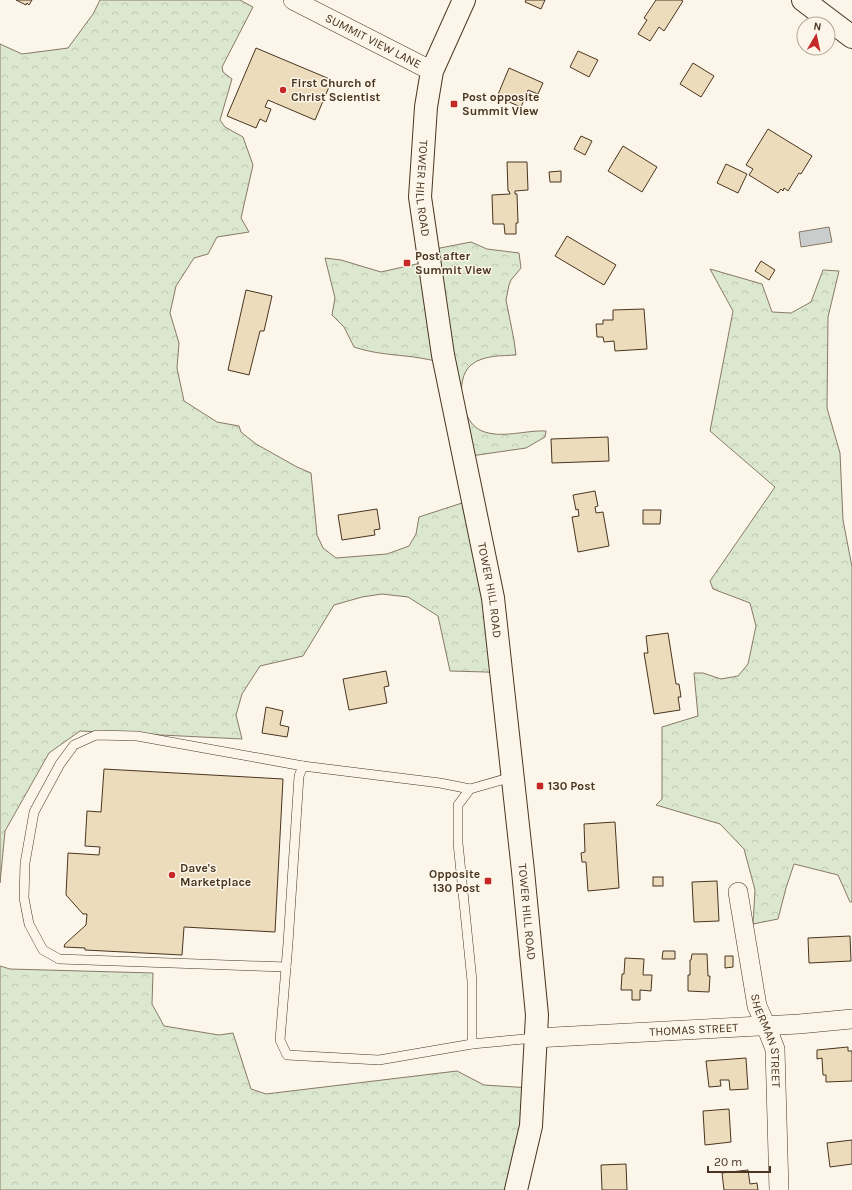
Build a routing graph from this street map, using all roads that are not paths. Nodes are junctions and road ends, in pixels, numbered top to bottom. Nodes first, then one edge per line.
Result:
1 (292, 0) edge
2 (464, 0) edge
3 (803, 0) edge
4 (852, 37) edge
5 (432, 71) junction
6 (303, 766) junction
7 (512, 776) junction
8 (470, 789) junction
9 (738, 892) dead end
10 (286, 967) junction
11 (852, 1019) edge
12 (766, 1026) junction
13 (535, 1038) junction
14 (472, 1044) junction
15 (516, 1190) edge
16 (779, 1190) edge

1 - 5 street, SUMMIT VIEW LANE
2 - 5 main road, TOWER HILL ROAD
3 - 4 main road
5 - 7 main road, TOWER HILL ROAD
6 - 8 lane
6 - 10 lane
6 - 10 lane
7 - 8 lane
7 - 13 main road, TOWER HILL ROAD
8 - 14 lane
9 - 12 street, SHERMAN STREET
10 - 14 lane
11 - 12 street, THOMAS STREET
12 - 13 street, THOMAS STREET
12 - 16 street, SHERMAN STREET
13 - 14 lane
13 - 15 main road, TOWER HILL ROAD

